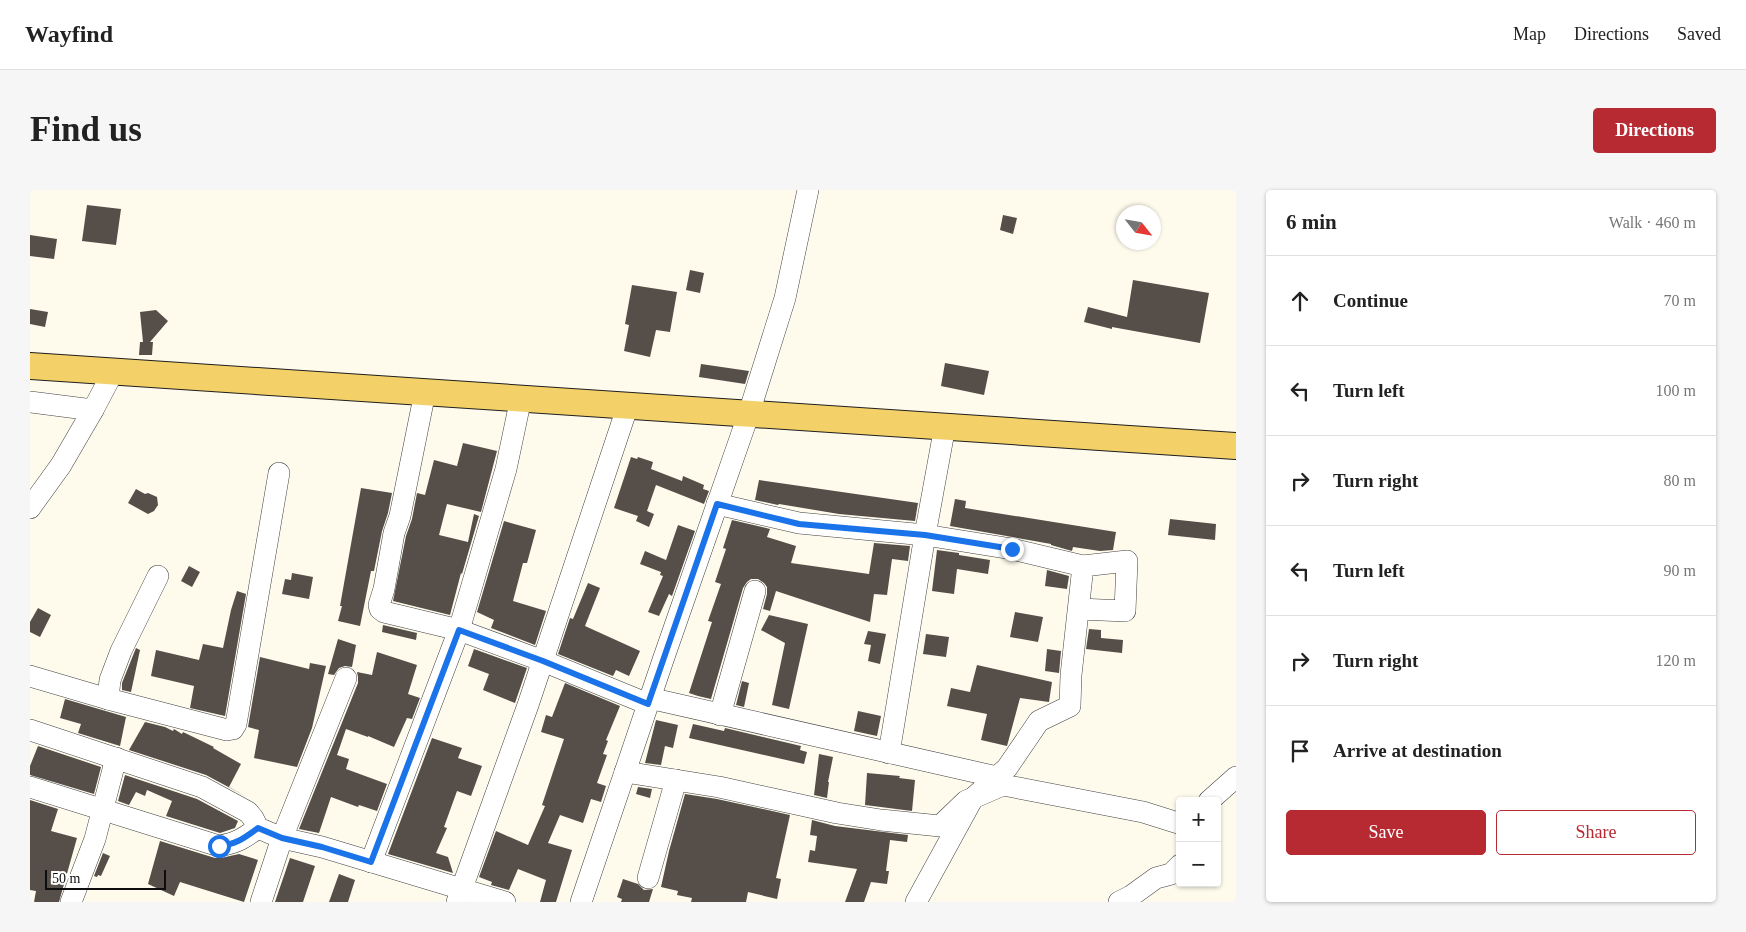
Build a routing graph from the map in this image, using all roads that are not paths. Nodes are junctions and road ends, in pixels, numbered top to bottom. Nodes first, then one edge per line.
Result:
1 (808, 190) edge
2 (30, 366) edge
3 (113, 372) junction
4 (425, 392) junction
5 (521, 398) junction
6 (30, 402) edge
7 (628, 405) junction
8 (93, 410) junction
9 (749, 413) junction
10 (945, 426) junction
11 (1236, 446) edge
12 (279, 473) dead end
13 (717, 504) junction
14 (30, 508) edge
15 (925, 535) junction
16 (1083, 566) junction
17 (158, 576) dead end
18 (755, 591) dead end
19 (1079, 609) junction
20 (459, 630) junction
21 (543, 661) junction
22 (30, 676) edge
23 (346, 678) dead end
24 (108, 699) junction
25 (648, 701) junction
26 (720, 715) junction
27 (30, 730) edge
28 (889, 753) junction
29 (116, 758) junction
30 (625, 772) junction
31 (997, 776) junction
32 (1236, 777) edge
33 (676, 780) junction
34 (30, 787) edge
35 (1214, 797) edge
36 (973, 798) junction
37 (103, 810) junction
38 (1176, 825) edge
39 (258, 828) junction
40 (282, 838) junction
41 (371, 862) junction
42 (1176, 869) edge
43 (648, 878) dead end
44 (459, 896) edge
45 (71, 902) edge
46 (261, 902) edge
47 (505, 902) edge
48 (581, 902) edge
49 (916, 902) edge
50 (1119, 902) edge

1 - 9 street
2 - 3 main road
3 - 4 main road
3 - 8 street
4 - 5 main road
4 - 20 street
5 - 7 main road
5 - 20 street
6 - 8 street
7 - 9 main road
7 - 21 street
8 - 14 street
9 - 10 main road
9 - 13 street
10 - 11 main road
10 - 15 street
12 - 24 street
13 - 15 street
13 - 25 street
15 - 16 street
15 - 28 street
16 - 19 street
16 - 19 street
17 - 24 street
18 - 26 street
19 - 31 street
20 - 21 street
20 - 41 street
21 - 25 street
21 - 44 street
22 - 24 street
23 - 40 street
25 - 26 street
25 - 30 street
26 - 28 street
27 - 29 street
28 - 31 street
29 - 37 street
29 - 39 street
30 - 33 street
30 - 48 street
31 - 36 street
32 - 35 street
33 - 36 street
33 - 43 street
34 - 37 street
36 - 38 street
36 - 49 street
37 - 39 street
37 - 45 street
39 - 40 street
40 - 41 street
40 - 46 street
41 - 44 street
42 - 50 street
44 - 47 street

